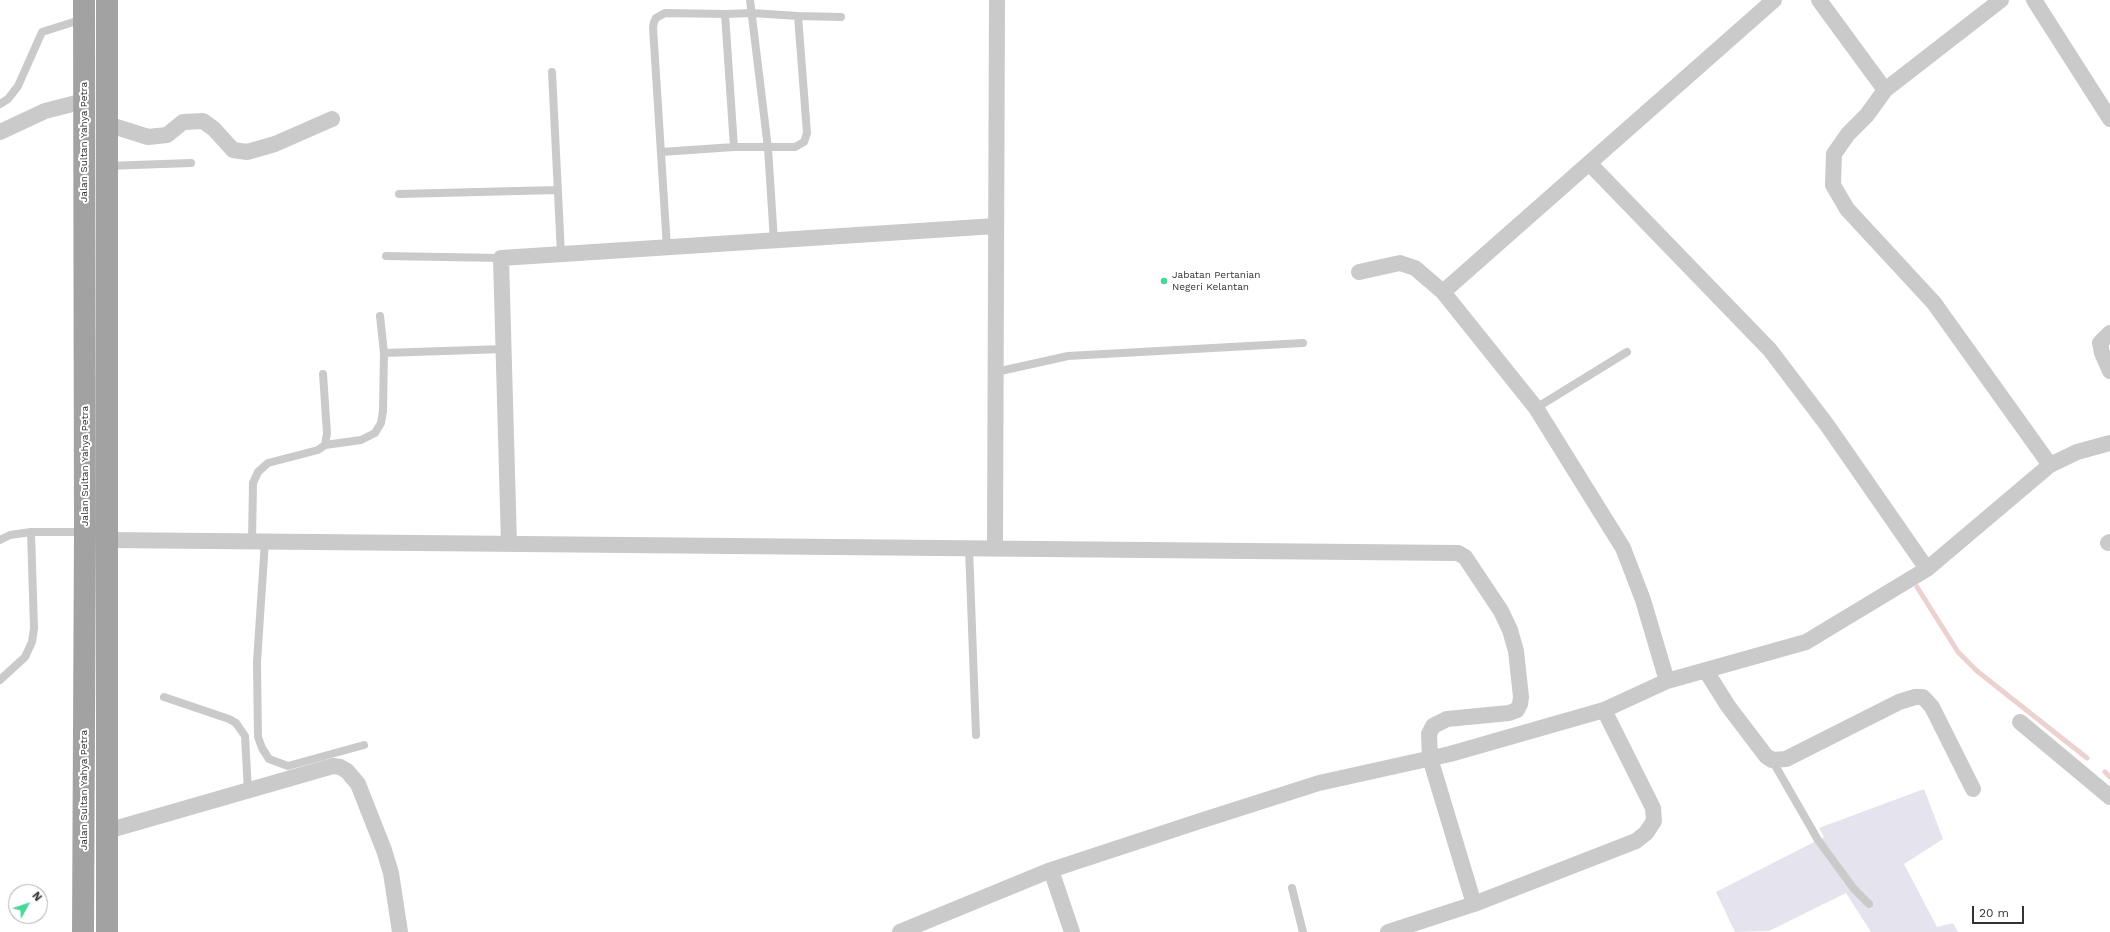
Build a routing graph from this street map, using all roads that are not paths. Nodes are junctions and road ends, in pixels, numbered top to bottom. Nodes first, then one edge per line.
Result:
1 (107, 0) edge
2 (750, 0) edge
3 (998, 0) edge
4 (1774, 0) edge
5 (1819, 0) edge
6 (2001, 0) edge
7 (2034, 0) edge
8 (84, 9) edge
9 (752, 13) junction
10 (726, 14) junction
11 (798, 16) junction
12 (841, 17) dead end
13 (552, 72) dead end
14 (1885, 90) junction
15 (84, 101) junction
16 (0, 104) edge
17 (332, 119) dead end
18 (2110, 119) edge
19 (107, 124) junction
20 (0, 132) edge
21 (734, 147) junction
22 (768, 148) junction
23 (661, 152) junction
24 (191, 163) dead end
25 (1589, 163) junction
26 (107, 166) junction
27 (557, 190) junction
28 (399, 194) dead end
29 (996, 226) junction
30 (774, 241) junction
31 (668, 248) junction
32 (561, 254) junction
33 (386, 256) dead end
34 (500, 258) junction
35 (1359, 272) dead end
36 (1443, 292) junction
37 (380, 316) dead end
38 (2110, 333) edge
39 (1303, 343) dead end
40 (503, 349) junction
41 (1627, 352) dead end
42 (384, 353) junction
43 (2110, 371) edge
44 (996, 372) junction
45 (323, 374) dead end
46 (1536, 408) junction
47 (2110, 443) edge
48 (325, 445) junction
49 (2050, 465) junction
50 (31, 532) junction
51 (85, 532) junction
52 (0, 540) edge
53 (107, 540) junction
54 (258, 541) junction
55 (509, 544) junction
56 (969, 548) junction
57 (995, 548) junction
58 (1927, 569) junction
59 (1706, 671) junction
60 (0, 680) edge
61 (1667, 681) junction
62 (164, 697) dead end
63 (1604, 710) junction
64 (2020, 722) dead end
65 (976, 735) dead end
66 (364, 745) dead end
67 (1430, 758) junction
68 (1772, 760) junction
69 (1973, 789) dead end
70 (248, 792) junction
71 (2110, 797) edge
72 (107, 831) junction
73 (1051, 870) junction
74 (1292, 888) dead end
75 (1474, 904) junction
76 (1870, 904) dead end
77 (83, 932) edge
78 (107, 932) edge
79 (400, 932) edge
80 (900, 932) edge
81 (1072, 932) edge
82 (1303, 932) edge
83 (1388, 932) edge

1 - 19 highway
2 - 9 lane
3 - 29 street
4 - 25 street
5 - 14 street
6 - 14 street
7 - 18 street
8 - 15 highway, Jalan Sultan Yahya Petra
8 - 16 lane
9 - 10 lane
9 - 11 lane
9 - 22 lane
10 - 21 lane
10 - 23 lane
11 - 12 lane
11 - 22 lane
13 - 27 lane
14 - 49 street
15 - 20 street
15 - 51 highway, Jalan Sultan Yahya Petra
17 - 19 street
19 - 26 highway
21 - 22 lane
21 - 23 lane
22 - 30 lane
23 - 31 lane
24 - 26 lane
25 - 36 street
25 - 58 street
26 - 53 highway
27 - 28 lane
27 - 32 lane
29 - 30 street
29 - 44 street
30 - 31 street
31 - 32 street
32 - 34 street
33 - 34 lane
34 - 40 street
35 - 36 street
36 - 46 street
37 - 42 lane
38 - 43 street
39 - 44 lane
40 - 42 lane
40 - 55 street
41 - 46 lane
42 - 48 lane
44 - 57 street
45 - 48 lane
46 - 61 street
47 - 49 street
48 - 54 lane
49 - 58 street
50 - 51 lane
50 - 52 lane
50 - 60 lane
51 - 77 highway, Jalan Sultan Yahya Petra
53 - 54 street
53 - 72 highway
54 - 55 street
54 - 66 lane
55 - 56 street
56 - 57 street
56 - 65 lane
57 - 67 street
58 - 59 street
59 - 61 street
59 - 68 street
61 - 63 street
62 - 70 lane
63 - 67 street
63 - 75 street
64 - 71 street
67 - 73 street
67 - 75 street
68 - 69 street
68 - 76 lane
70 - 72 street
70 - 79 street
72 - 78 highway
73 - 80 street
73 - 81 street
74 - 82 lane
75 - 83 street

